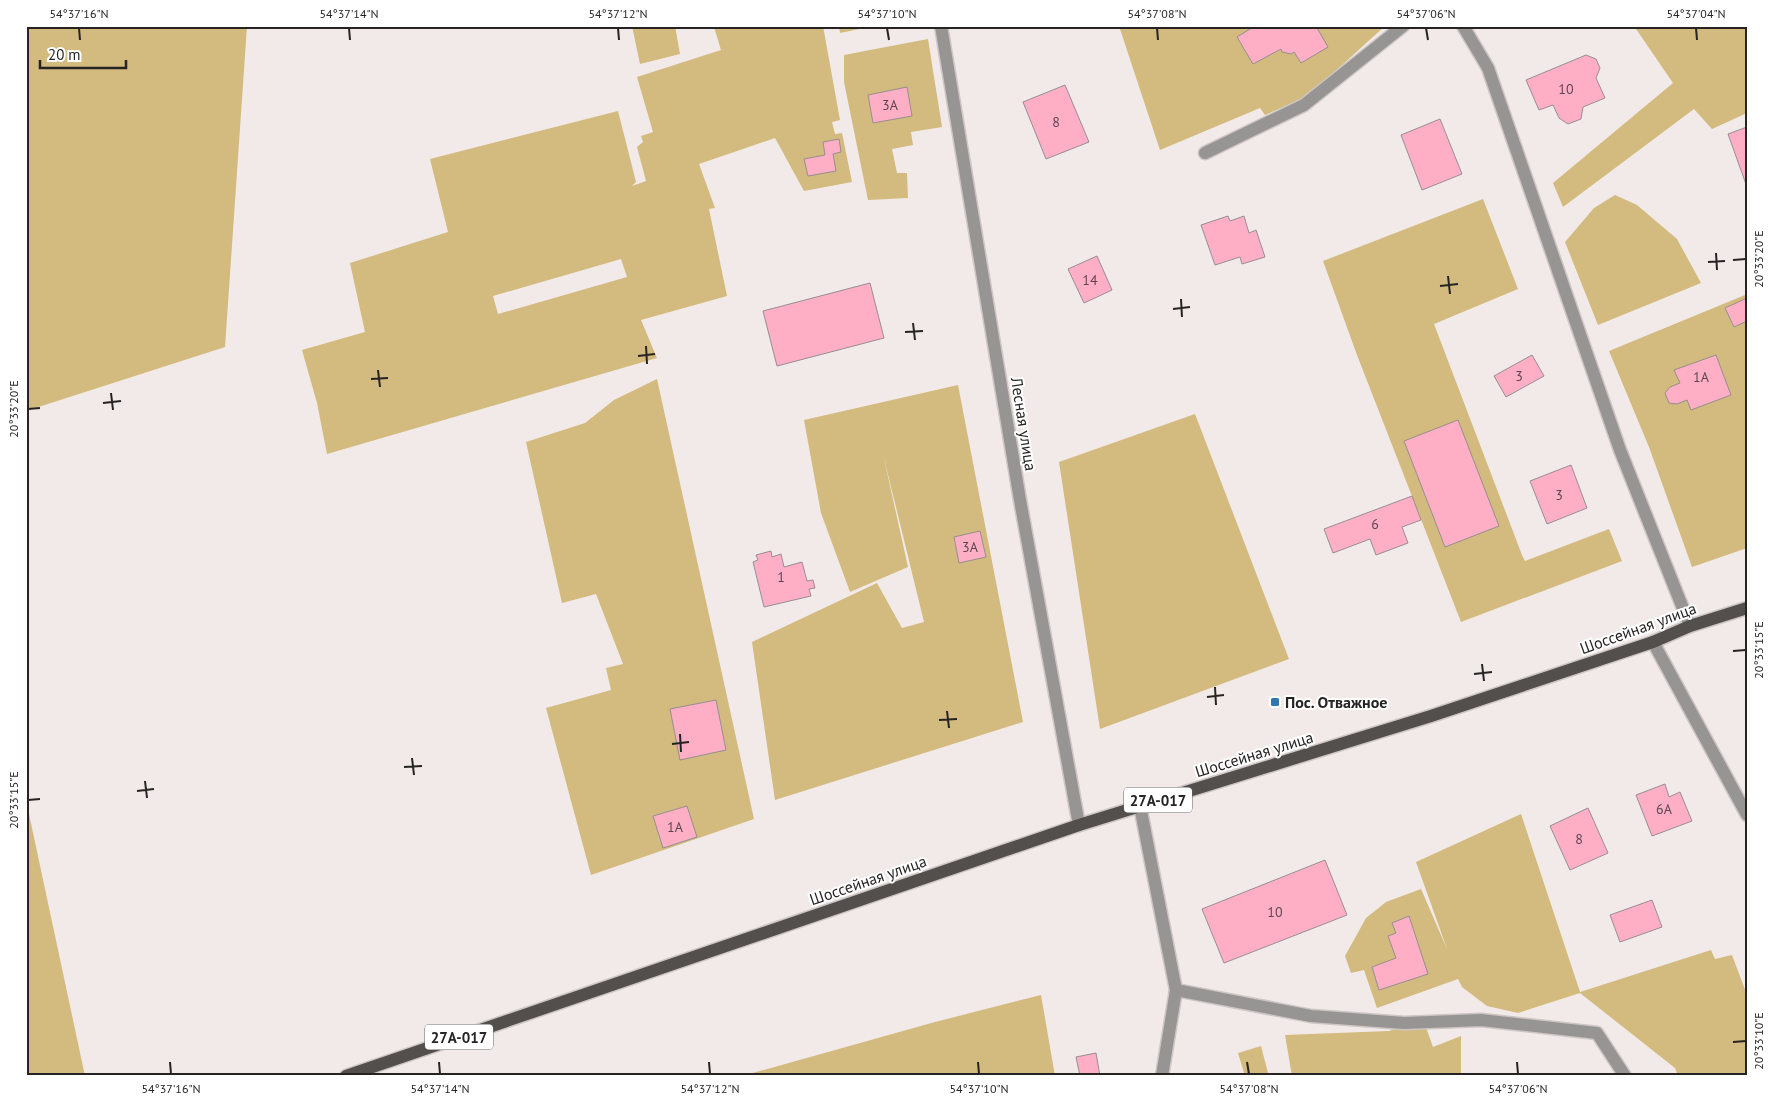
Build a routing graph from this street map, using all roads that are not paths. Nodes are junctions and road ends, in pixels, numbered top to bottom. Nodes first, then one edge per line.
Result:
1 (942, 26) edge
2 (1403, 26) edge
3 (1463, 26) edge
4 (1205, 153) dead end
5 (1747, 608) edge
6 (1690, 626) junction
7 (1653, 642) junction
8 (1140, 806) junction
9 (1747, 815) edge
10 (1079, 825) junction
11 (1176, 990) junction
12 (346, 1076) edge
13 (1162, 1076) edge
14 (1625, 1076) edge

1 - 10 street, Лесная улица
2 - 4 street
3 - 6 street
5 - 6 main road, Шоссейная улица / 27А-017
6 - 7 main road, Шоссейная улица / 27А-017
7 - 8 main road, Шоссейная улица / 27А-017
7 - 9 street
8 - 10 main road, Шоссейная улица / 27А-017
8 - 11 street
10 - 12 main road, Шоссейная улица / 27А-017
11 - 13 street
11 - 14 street

